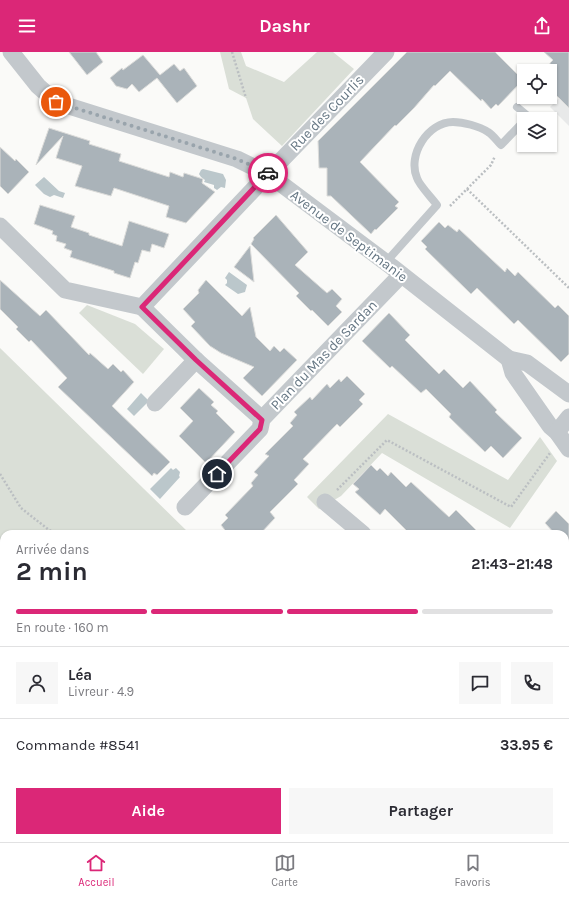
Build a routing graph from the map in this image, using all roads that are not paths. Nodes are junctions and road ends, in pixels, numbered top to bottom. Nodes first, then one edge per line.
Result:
1 (11, 52) edge
2 (386, 52) edge
3 (518, 107) dead end
4 (524, 112) edge
5 (517, 128) edge
6 (268, 174) junction
7 (0, 226) edge
8 (386, 262) junction
9 (401, 275) junction
10 (142, 307) junction
11 (509, 359) junction
12 (196, 360) junction
13 (569, 394) edge
14 (155, 403) dead end
15 (569, 417) edge
16 (262, 420) junction
17 (557, 432) junction
18 (569, 449) edge
19 (325, 502) road end
20 (186, 507) dead end
21 (358, 530) edge

1 - 6 street, Avenue de Septimanie
2 - 6 street, Rue des Courlis
3 - 4 lane
5 - 8 lane
6 - 8 street, Avenue de Septimanie
6 - 10 street, Rue des Courlis
7 - 10 street
8 - 9 street, Avenue de Septimanie
9 - 11 street, Avenue de Septimanie
9 - 16 street, Plan du Mas de Sardan
10 - 12 street
11 - 13 street, Avenue de Septimanie
11 - 17 street
12 - 14 street
12 - 16 street
15 - 17 street
16 - 20 street, Plan du Mas de Sardan
17 - 18 street
19 - 21 street

